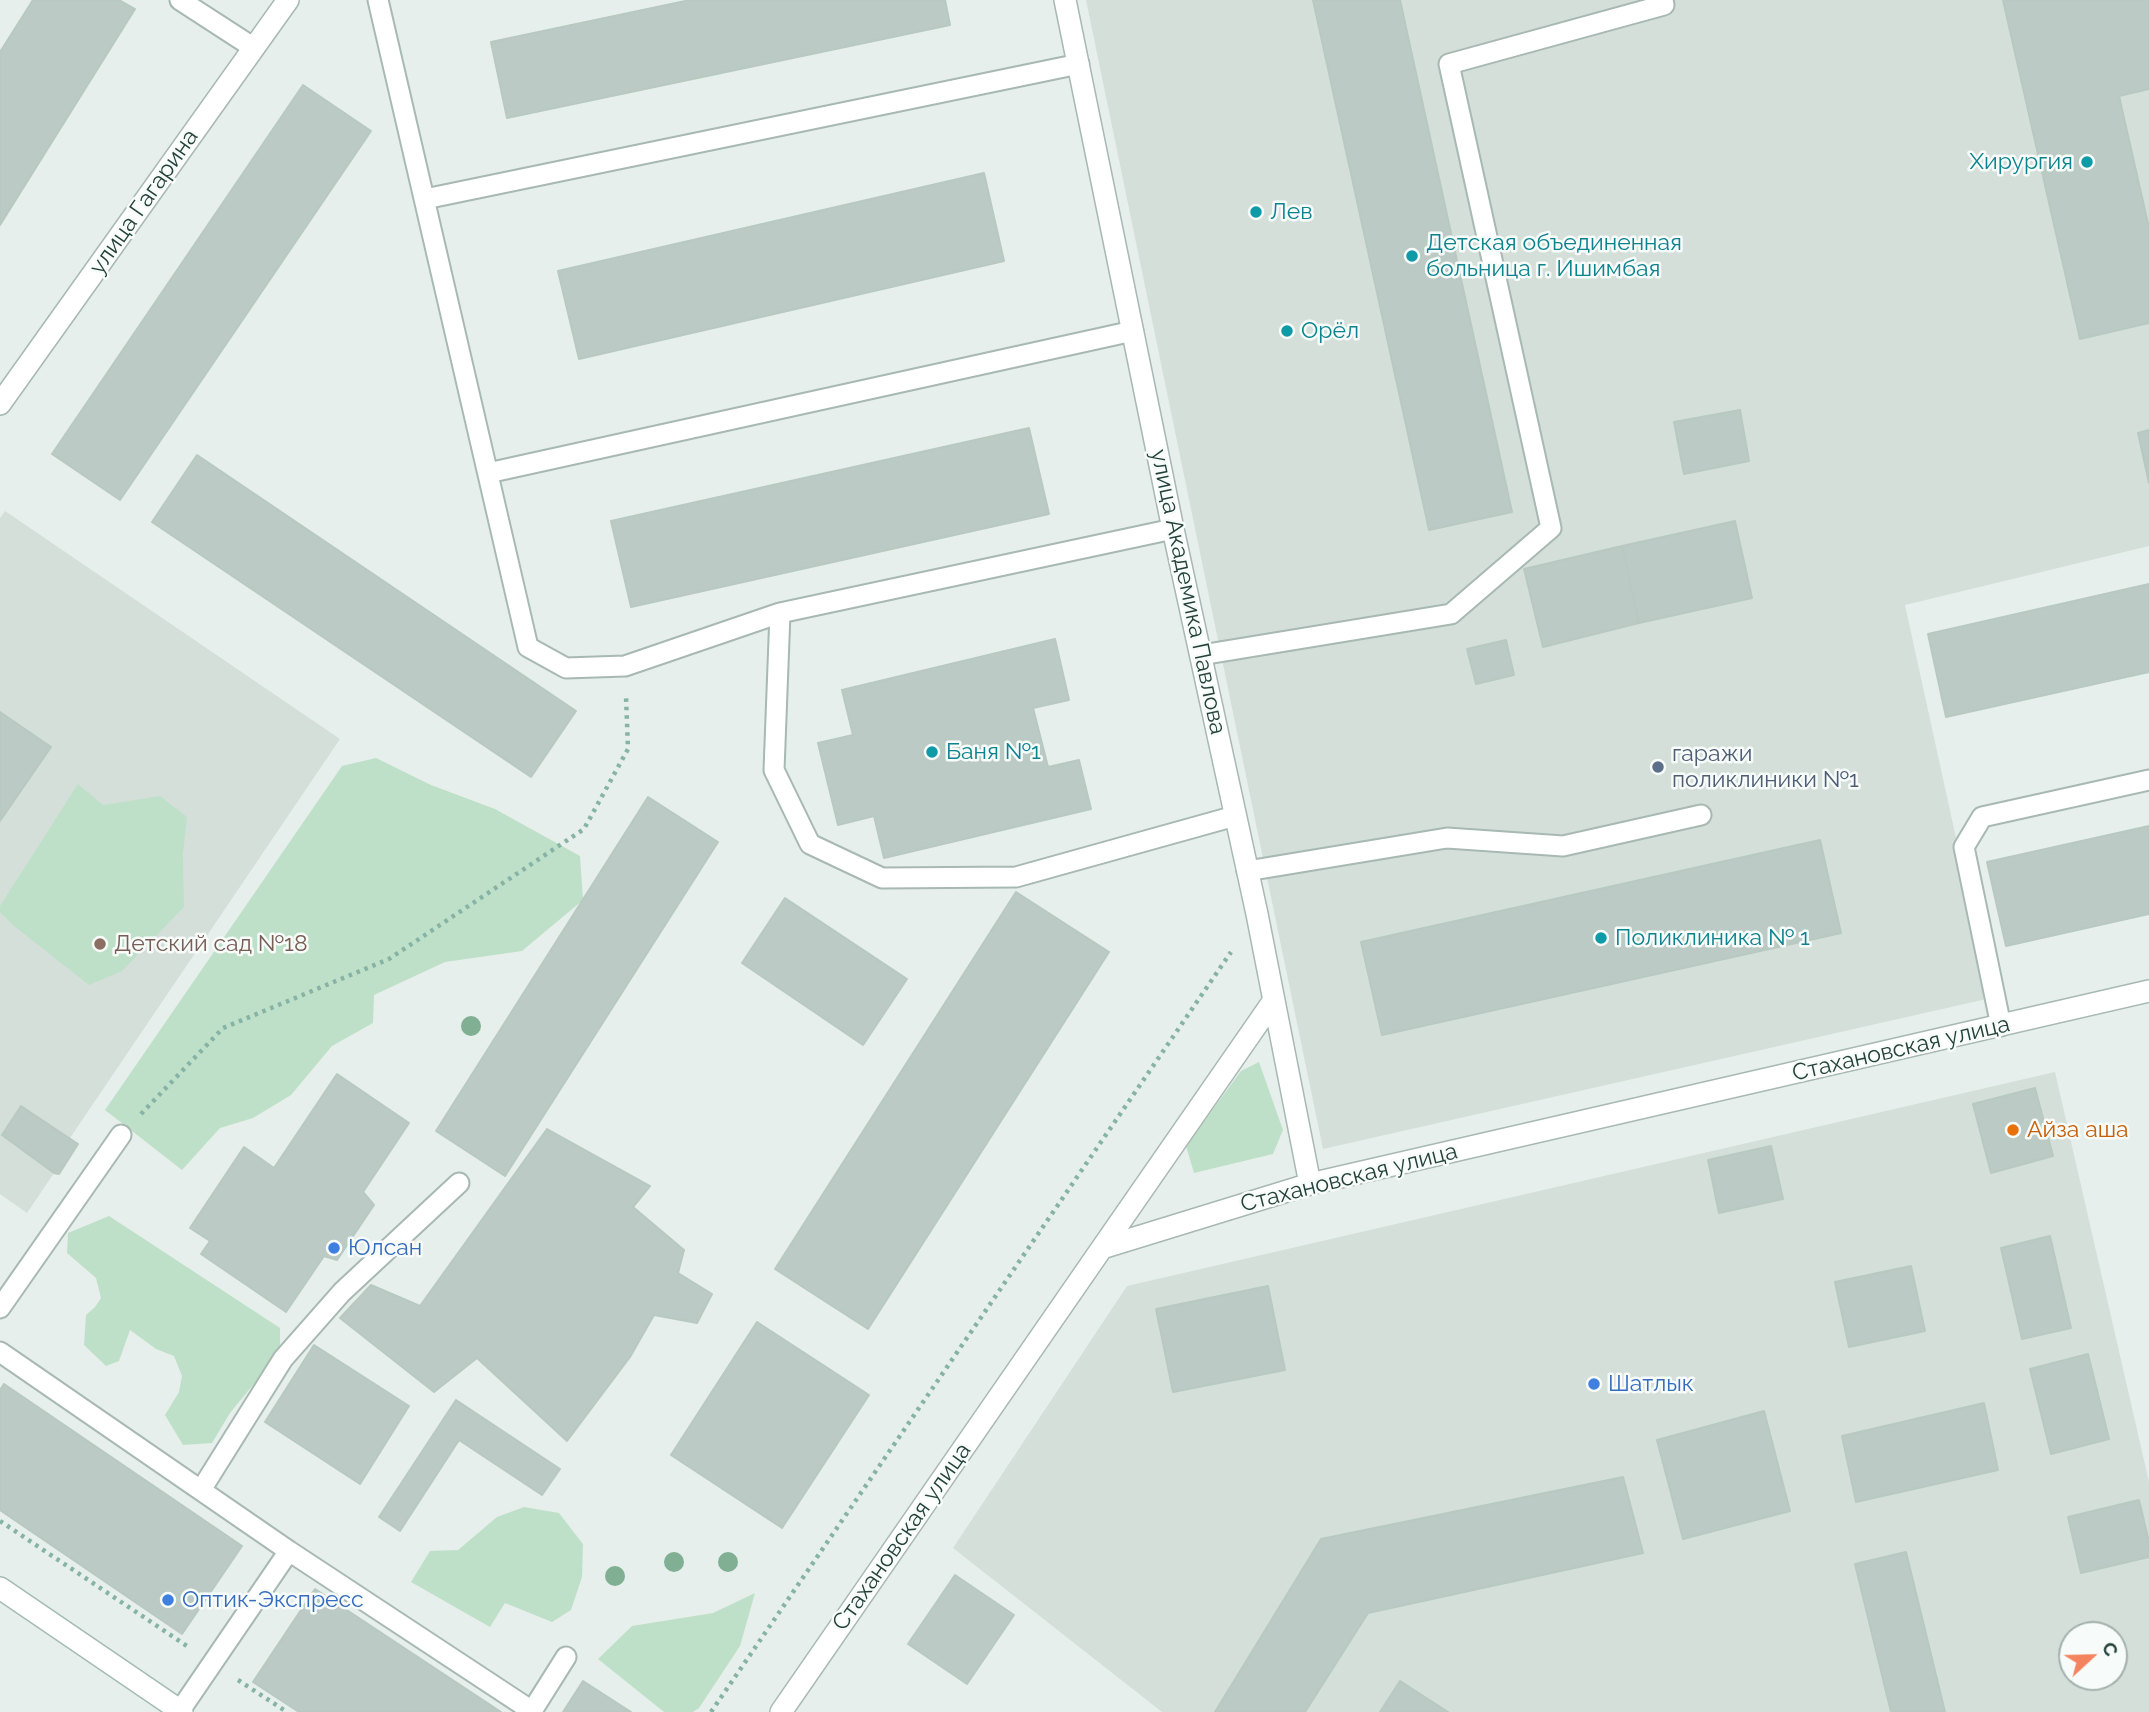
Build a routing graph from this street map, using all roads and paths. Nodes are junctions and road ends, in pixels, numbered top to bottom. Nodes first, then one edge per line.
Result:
1 (180, 0) edge
2 (288, 0) edge
3 (378, 0) edge
4 (1065, 0) edge
5 (1663, 0) edge
6 (254, 48) junction
7 (1079, 64) junction
8 (425, 199) junction
9 (1133, 331) junction
10 (0, 404) edge
11 (488, 473) junction
12 (1173, 529) junction
13 (780, 613) junction
14 (1201, 654) junction
15 (625, 666) junction
16 (2149, 780) edge
17 (1700, 815) dead end
18 (1235, 816) junction
19 (1247, 871) junction
20 (1257, 914) junction
21 (2149, 991) edge
22 (1274, 1000) junction
23 (2001, 1026) junction
24 (121, 1135) joint
25 (459, 1183) dead end
26 (1310, 1184) junction
27 (1102, 1248) junction
28 (0, 1308) edge
29 (0, 1352) edge
30 (201, 1490) junction
31 (0, 1521) edge
32 (289, 1551) junction
33 (0, 1588) edge
34 (566, 1657) dead end
35 (211, 1662) junction
36 (784, 1711) edge
37 (180, 1712) edge
38 (287, 1712) edge
39 (712, 1712) edge

1 - 6 lane
2 - 6 street, улица Гагарина
3 - 8 lane
4 - 7 street, улица Академика Павлова
5 - 14 lane
6 - 10 street, улица Гагарина
7 - 8 lane
7 - 9 street, улица Академика Павлова
8 - 11 lane
9 - 11 lane
9 - 12 street, улица Академика Павлова
11 - 15 lane
12 - 13 lane
12 - 14 street, улица Академика Павлова
13 - 15 lane
13 - 18 lane
14 - 18 street, улица Академика Павлова
15 - 24 path
16 - 23 lane
17 - 19 lane
18 - 19 street, улица Академика Павлова
19 - 20 street, улица Академика Павлова
20 - 22 street, улица Академика Павлова
20 - 39 path
21 - 23 street, Стахановская улица
22 - 26 street, улица Академика Павлова
22 - 27 street
23 - 26 street, Стахановская улица
24 - 28 lane
25 - 30 lane
26 - 27 street, Стахановская улица
27 - 36 street, Стахановская улица
29 - 30 lane
30 - 32 lane
31 - 35 path
32 - 34 lane
32 - 35 lane
33 - 37 street
35 - 37 lane
35 - 38 path

